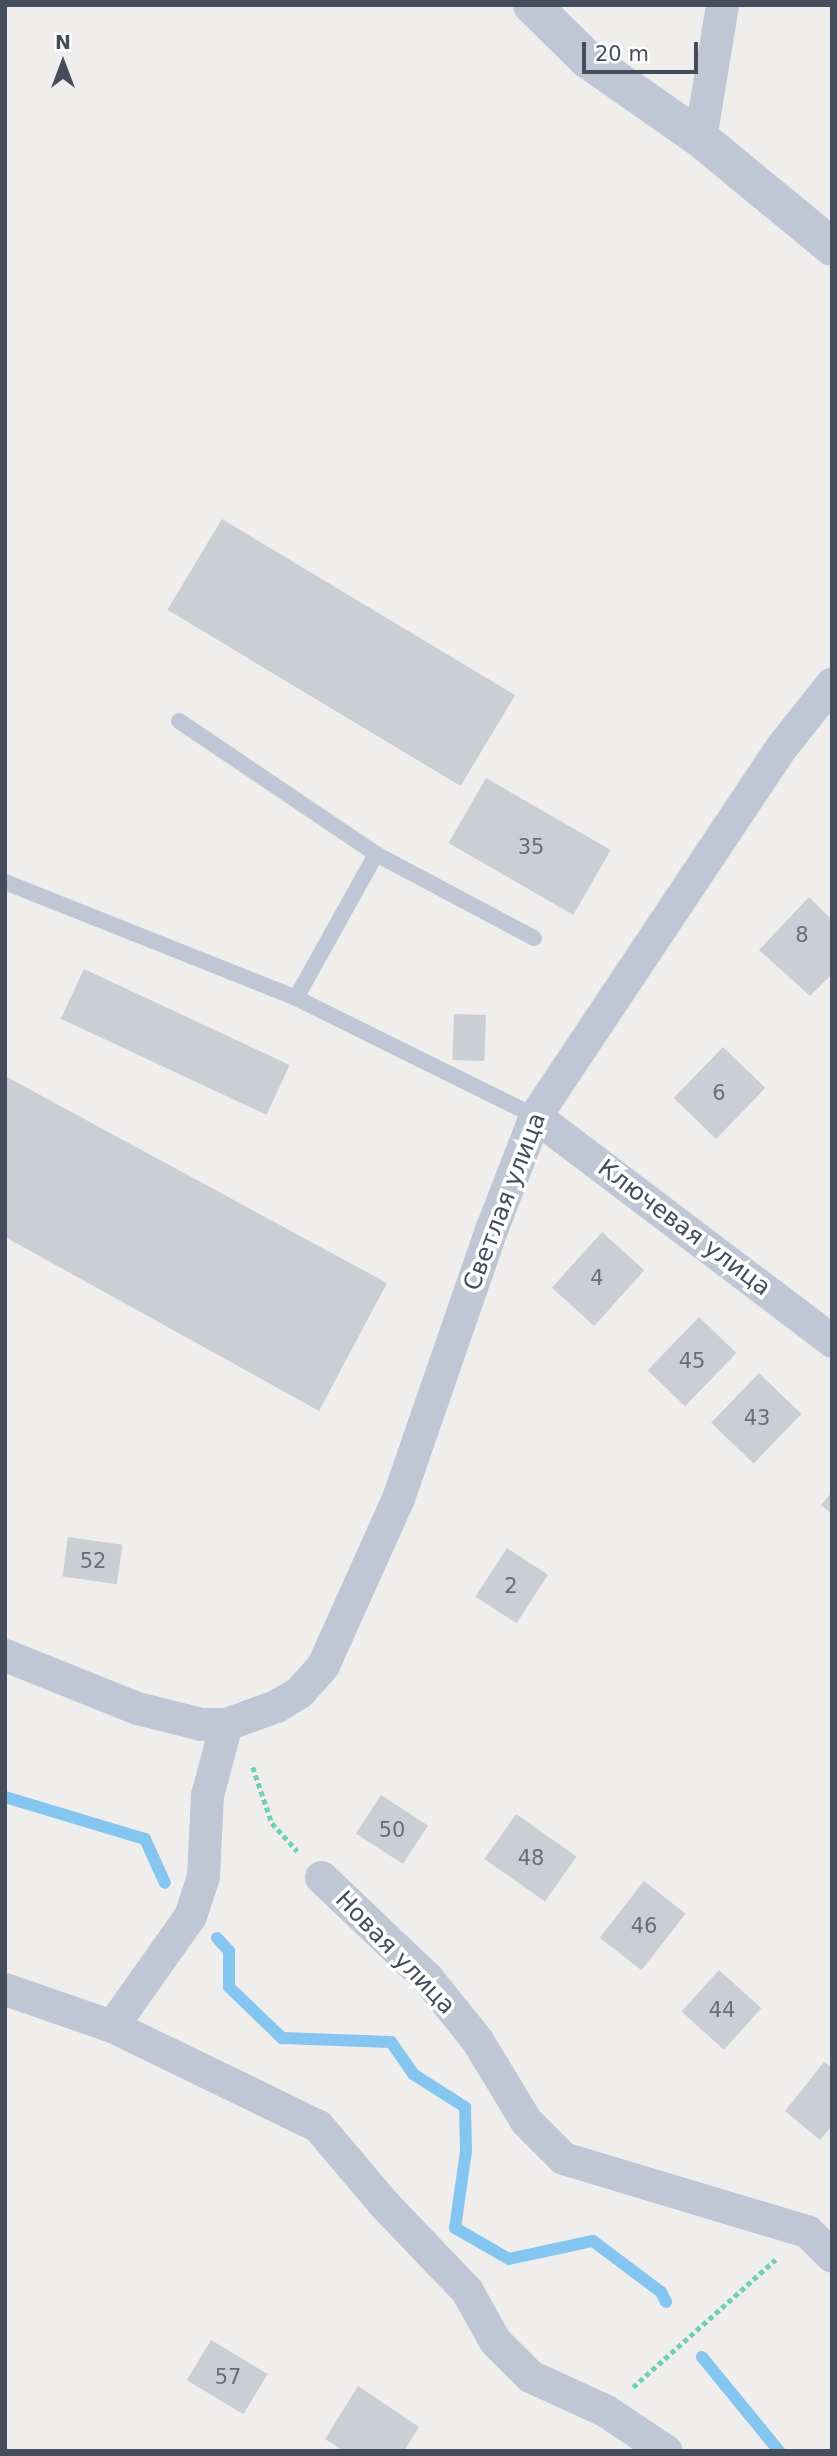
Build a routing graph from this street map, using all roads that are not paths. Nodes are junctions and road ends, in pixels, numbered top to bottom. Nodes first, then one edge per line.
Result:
1 (532, 5) edge
2 (722, 5) edge
3 (701, 138) junction
4 (832, 247) edge
5 (832, 683) edge
6 (179, 721) dead end
7 (376, 853) junction
8 (5, 882) edge
9 (534, 939) dead end
10 (296, 998) junction
11 (535, 1116) junction
12 (832, 1341) edge
13 (5, 1655) edge
14 (226, 1724) junction
15 (321, 1877) road end
16 (5, 1989) edge
17 (112, 2026) junction
18 (832, 2256) edge
19 (666, 2451) edge

1 - 3 street
2 - 3 street
3 - 4 street
5 - 11 street, Светлая улица
6 - 7 lane
7 - 9 lane
7 - 10 lane
8 - 10 lane
10 - 11 lane
11 - 12 street, Ключевая улица
11 - 14 street, Светлая улица
13 - 14 street
14 - 17 street
15 - 18 street, Новая улица
16 - 17 street
17 - 19 street

